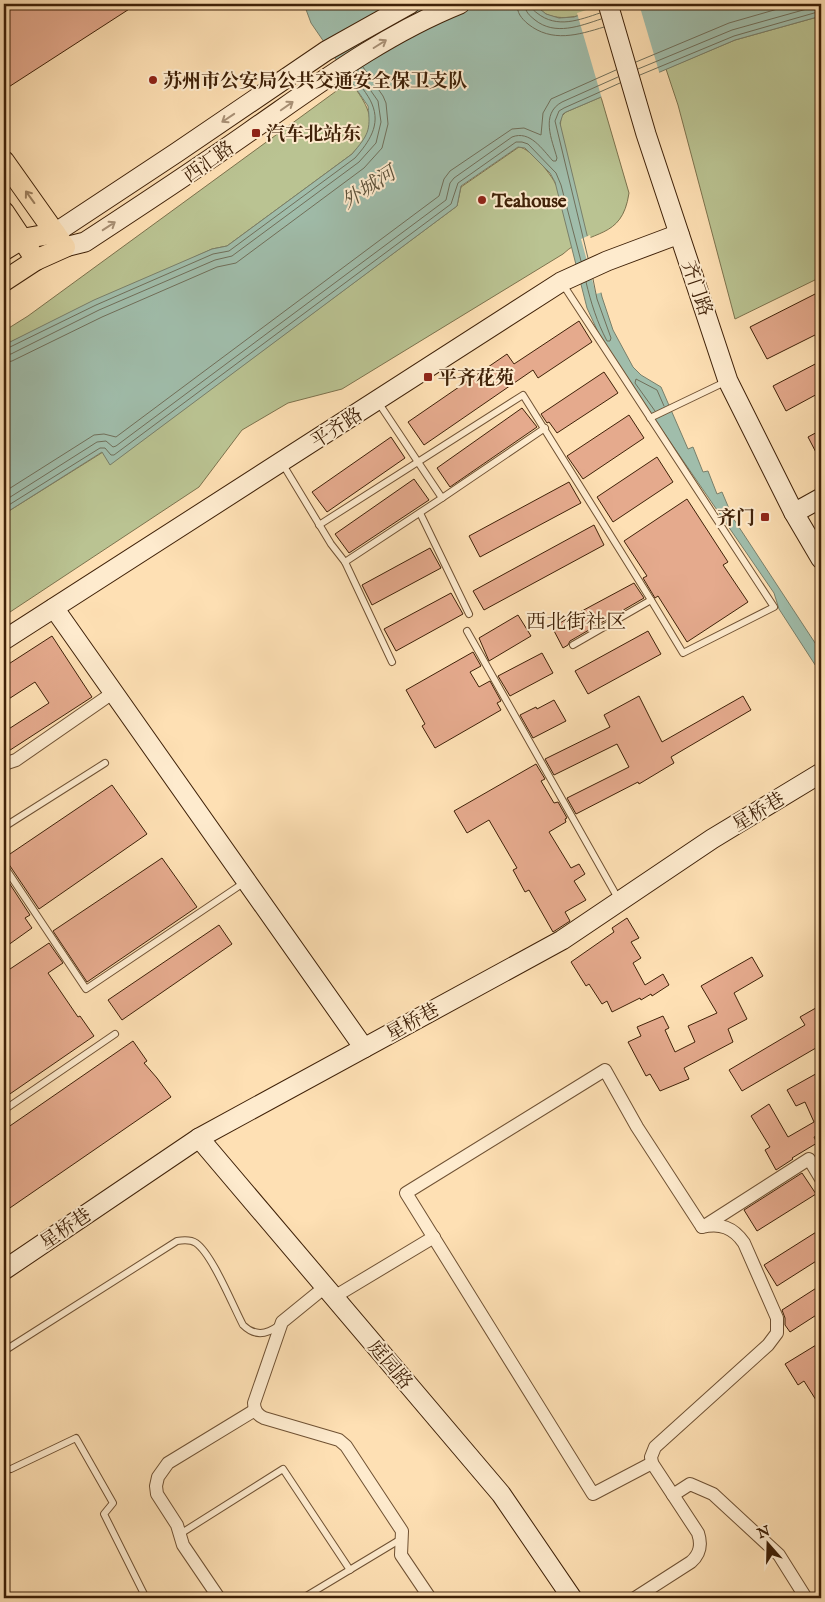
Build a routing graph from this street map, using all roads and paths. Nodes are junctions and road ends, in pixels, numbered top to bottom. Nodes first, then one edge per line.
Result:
1 (410, 4) edge
2 (460, 4) edge
3 (608, 4) edge
4 (4, 161) edge
5 (4, 212) edge
6 (680, 234) junction
7 (22, 239) junction
8 (60, 240) junction
9 (4, 250) edge
10 (36, 260) junction
11 (4, 280) edge
12 (561, 282) junction
13 (728, 381) junction
14 (377, 401) junction
15 (650, 417) junction
16 (544, 428) junction
17 (282, 462) junction
18 (418, 462) junction
19 (442, 498) junction
20 (821, 498) edge
21 (420, 513) junction
22 (794, 513) junction
23 (319, 525) junction
24 (821, 559) edge
25 (345, 562) junction
26 (651, 600) junction
27 (54, 608) junction
28 (469, 614) dead end
29 (467, 631) dead end
30 (4, 640) edge
31 (573, 645) dead end
32 (392, 662) dead end
33 (114, 692) junction
34 (104, 763) dead end
35 (4, 764) edge
36 (821, 773) edge
37 (4, 827) edge
38 (4, 866) edge
39 (246, 881) junction
40 (620, 901) junction
41 (115, 1034) dead end
42 (364, 1048) junction
43 (4, 1110) edge
44 (199, 1138) junction
45 (821, 1179) edge
46 (702, 1227) junction
47 (434, 1237) junction
48 (4, 1270) edge
49 (329, 1292) junction
50 (282, 1322) junction
51 (4, 1351) edge
52 (255, 1410) junction
53 (652, 1462) junction
54 (11, 1469) dead end
55 (673, 1495) junction
56 (180, 1534) junction
57 (402, 1539) junction
58 (350, 1570) junction
59 (146, 1598) edge
60 (219, 1598) edge
61 (303, 1598) edge
62 (430, 1598) edge
63 (572, 1598) edge
64 (635, 1598) edge
65 (806, 1598) edge

1 -> 8 main road, 西汇路
8 -> 2 main road, 西汇路
3 - 6 main road, 齐门路
8 -> 4 main road
5 - 7 main road
6 - 12 main road, 平齐路
6 - 13 main road, 齐门路
7 - 8 main road, 西汇路
7 - 9 main road, 西汇路
7 - 10 main road
8 - 10 main road, 西汇路
10 - 11 main road, 西汇路
12 - 14 main road, 平齐路
12 - 15 lane
13 - 15 lane
13 - 22 main road, 齐门路
14 - 17 main road, 平齐路
14 - 18 lane
15 - 26 lane
16 - 18 lane
16 - 19 lane
16 - 26 lane
17 - 23 lane
17 - 27 main road, 平齐路
18 - 19 lane
18 - 23 lane
19 - 21 lane
20 - 22 main road
21 - 25 lane
21 - 28 lane
22 - 24 main road, 齐门路
23 - 25 lane
25 - 32 lane
26 - 31 lane
27 - 30 main road, 平齐路
27 - 33 main road
29 - 40 lane
33 - 35 street
33 - 39 main road
34 - 37 lane
36 - 40 main road, 星桥巷
38 - 39 lane
39 - 42 main road
40 - 42 main road, 星桥巷
41 - 43 lane
42 - 44 main road, 星桥巷
44 - 48 main road, 星桥巷
44 - 49 main road, 庭园路
45 - 46 street
46 - 47 street
46 - 53 street
47 - 49 street
47 - 53 street
49 - 50 street
49 - 63 main road, 庭园路
50 - 51 lane
50 - 52 street
52 - 56 street
52 - 57 street
53 - 55 street
54 - 59 lane
55 - 64 street
55 - 65 street
56 - 58 lane
56 - 60 street
57 - 58 lane
57 - 62 street
58 - 61 lane

